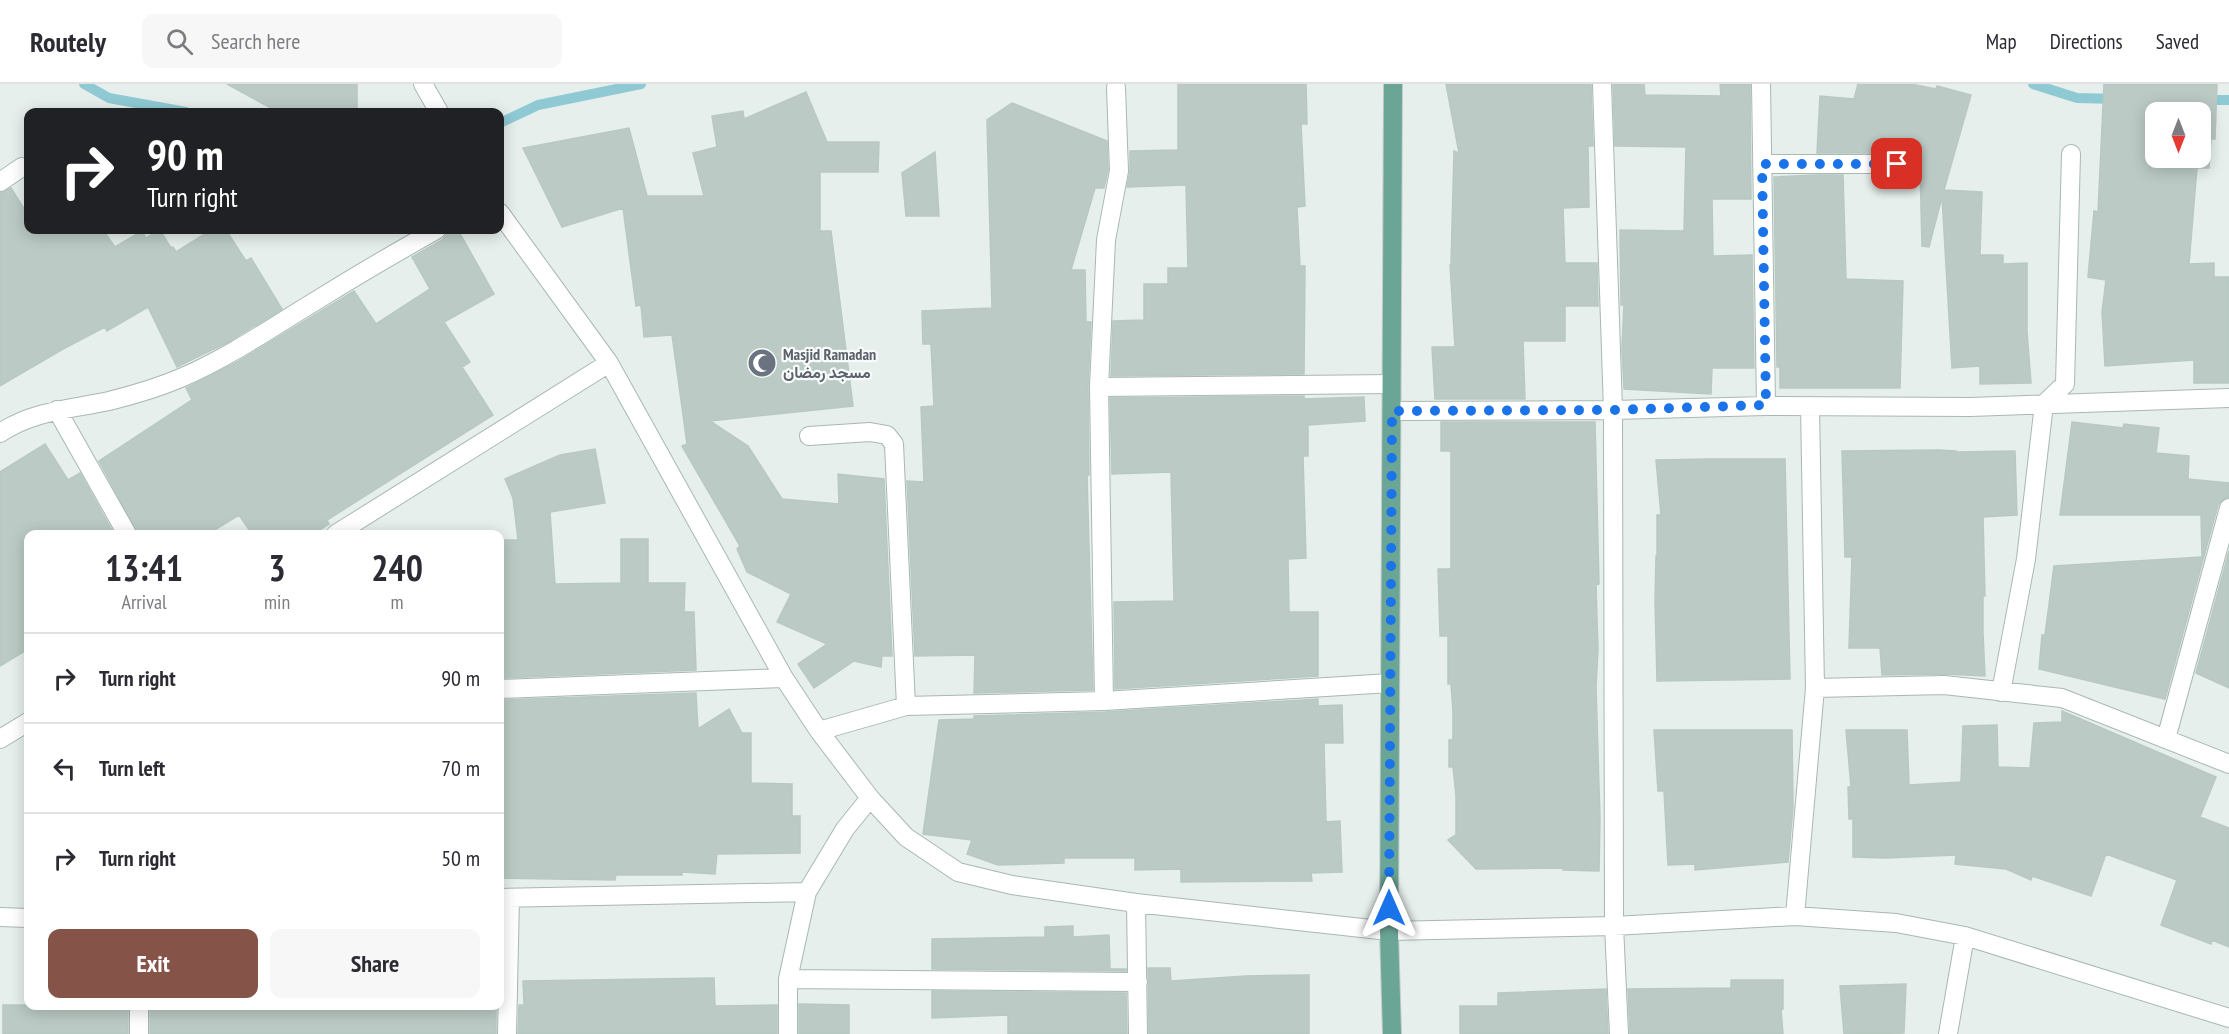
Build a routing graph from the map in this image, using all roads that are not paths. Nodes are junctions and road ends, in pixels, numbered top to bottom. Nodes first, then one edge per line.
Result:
1 (423, 84) edge
2 (1393, 84) edge
3 (1602, 84) edge
4 (1761, 84) edge
5 (1116, 88) dead end
6 (437, 108) edge
7 (2071, 154) dead end
8 (1762, 164) junction
9 (1897, 164) dead end
10 (22, 167) dead end
11 (0, 182) edge
12 (504, 219) edge
13 (429, 234) edge
14 (609, 363) junction
15 (1391, 384) junction
16 (1099, 387) junction
17 (2229, 398) edge
18 (2044, 404) junction
19 (1766, 405) junction
20 (1809, 406) junction
21 (57, 410) junction
22 (1613, 410) junction
23 (1392, 411) junction
24 (0, 433) edge
25 (809, 436) dead end
26 (2229, 508) edge
27 (125, 530) edge
28 (342, 530) edge
29 (784, 678) junction
30 (1390, 683) junction
31 (1815, 688) junction
32 (504, 689) edge
33 (2001, 692) junction
34 (1104, 701) junction
35 (906, 706) junction
36 (24, 724) edge
37 (819, 731) junction
38 (0, 739) edge
39 (2166, 739) junction
40 (2229, 764) edge
41 (870, 798) junction
42 (807, 892) junction
43 (505, 898) edge
44 (1136, 903) junction
45 (1794, 916) junction
46 (0, 917) edge
47 (24, 918) edge
48 (1614, 926) junction
49 (1389, 931) junction
50 (1965, 936) junction
51 (788, 979) junction
52 (1137, 982) junction
53 (139, 1010) edge
54 (2229, 1018) edge
55 (139, 1034) edge
56 (507, 1034) edge
57 (788, 1034) edge
58 (1138, 1034) edge
59 (1392, 1034) edge
60 (1619, 1034) edge
61 (1948, 1034) edge

1 - 6 street
2 - 15 main road
3 - 22 street
4 - 8 street
5 - 16 street
7 - 18 street
8 - 9 street
8 - 19 street
10 - 11 street
12 - 14 street
13 - 21 street
14 - 28 street
14 - 29 street
15 - 16 street
15 - 23 main road
16 - 34 street
17 - 18 street
18 - 20 street
18 - 33 street
19 - 20 street
19 - 22 street
20 - 31 street
21 - 24 street
21 - 27 street
22 - 23 street
22 - 48 street
23 - 30 main road
25 - 35 street
26 - 39 street
29 - 32 street
29 - 37 street
30 - 34 street
30 - 49 main road
31 - 33 street
31 - 45 street
33 - 39 street
34 - 35 street
35 - 37 street
36 - 38 street
37 - 41 street
39 - 40 street
41 - 42 street
41 - 44 street
42 - 43 street
42 - 51 street
43 - 56 street
44 - 49 street
44 - 52 street
45 - 48 street
45 - 50 street
46 - 47 street
48 - 49 street
48 - 60 street
49 - 59 main road
50 - 54 street
50 - 61 street
51 - 52 street
51 - 57 street
52 - 58 street
53 - 55 street

